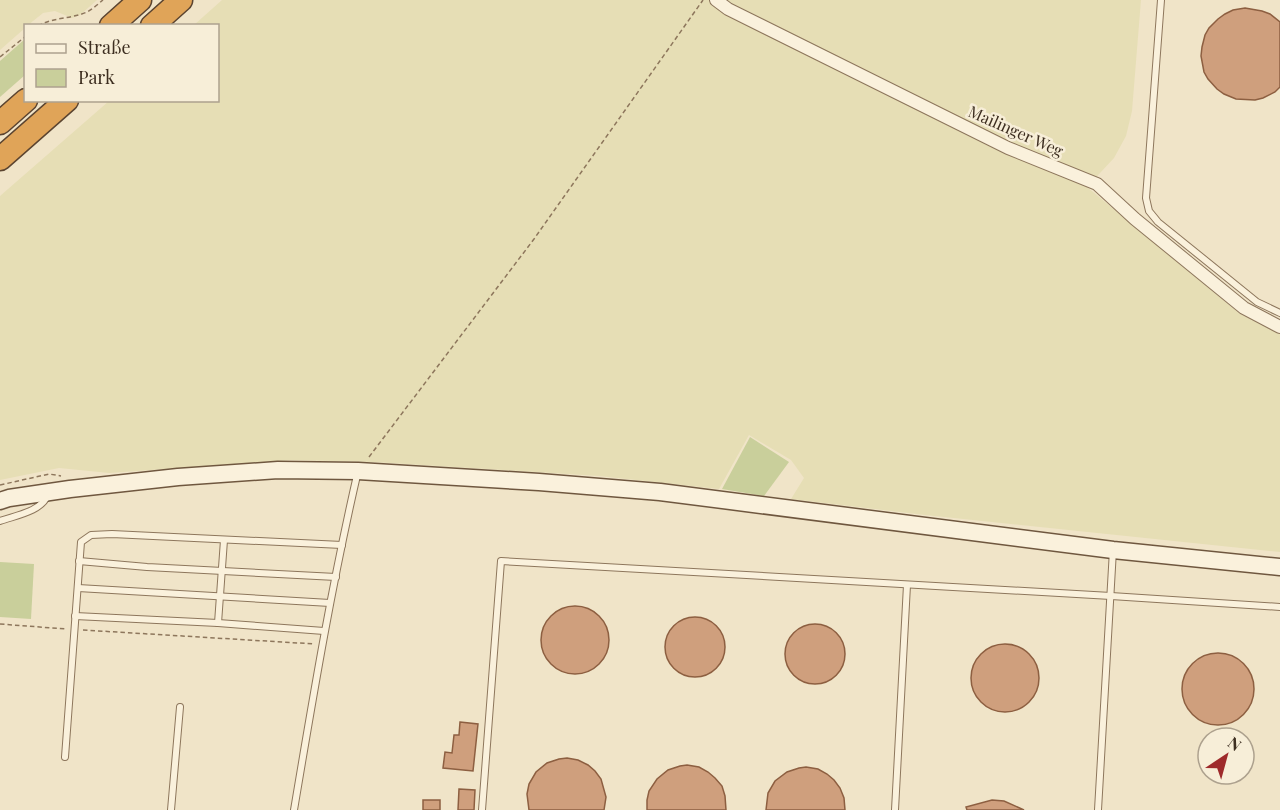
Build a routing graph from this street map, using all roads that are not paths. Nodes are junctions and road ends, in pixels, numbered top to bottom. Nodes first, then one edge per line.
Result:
1 (140, 0) edge
2 (181, 0) edge
3 (716, 0) edge
4 (1161, 0) edge
5 (113, 24) edge
6 (154, 24) edge
7 (24, 102) edge
8 (65, 102) edge
9 (0, 123) edge
10 (0, 159) edge
11 (1280, 313) edge
12 (1280, 327) edge
13 (358, 471) junction
14 (47, 492) junction
15 (0, 501) edge
16 (0, 521) edge
17 (224, 540) junction
18 (342, 545) junction
19 (1113, 550) junction
20 (79, 561) junction
21 (1280, 567) edge
22 (222, 571) junction
23 (336, 577) junction
24 (907, 585) junction
25 (78, 588) junction
26 (220, 596) junction
27 (1111, 596) junction
28 (330, 603) junction
29 (1280, 607) edge
30 (75, 616) junction
31 (218, 623) junction
32 (324, 631) junction
33 (180, 707) dead end
34 (65, 757) dead end
35 (171, 810) edge
36 (294, 810) edge
37 (482, 810) edge
38 (895, 810) edge
39 (1098, 810) edge

1 - 5 highway
2 - 6 highway
3 - 12 street, Mailinger Weg
4 - 11 lane
7 - 9 highway
8 - 10 highway
13 - 14 street
13 - 18 lane
13 - 19 street
14 - 15 street
14 - 16 lane
17 - 18 lane
17 - 20 lane
17 - 22 lane
18 - 23 lane
19 - 21 street
19 - 27 lane
20 - 22 lane
20 - 25 lane
22 - 23 lane
22 - 26 lane
23 - 28 lane
24 - 27 lane
24 - 37 lane
24 - 38 lane
25 - 26 lane
25 - 30 lane
26 - 28 lane
26 - 31 lane
27 - 29 lane
27 - 39 lane
28 - 32 lane
30 - 31 lane
30 - 34 lane
31 - 32 lane
32 - 36 lane
33 - 35 lane

